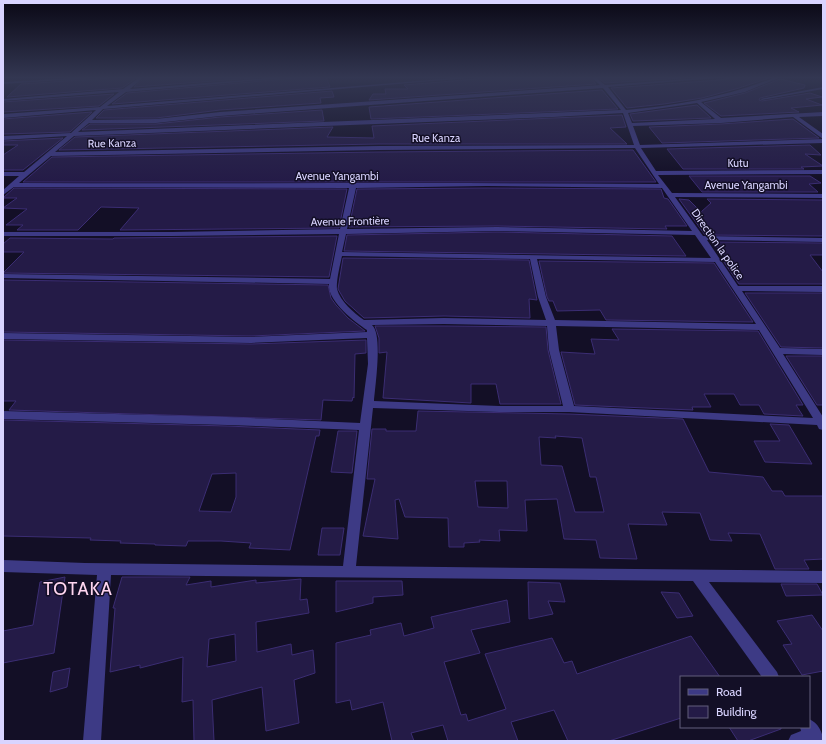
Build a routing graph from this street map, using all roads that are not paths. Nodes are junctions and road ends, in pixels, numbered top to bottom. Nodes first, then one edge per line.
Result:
1 (62, 112) edge
2 (97, 112) edge
3 (255, 112) edge
4 (625, 112) joint
5 (710, 112) edge
6 (823, 114) edge
7 (793, 115) junction
8 (3, 116) edge
9 (88, 121) junction
10 (721, 121) junction
11 (629, 125) junction
12 (73, 134) junction
13 (823, 137) edge
14 (3, 138) edge
15 (823, 141) edge
16 (638, 148) junction
17 (48, 154) junction
18 (823, 172) edge
19 (654, 173) junction
20 (3, 174) edge
21 (25, 174) junction
22 (12, 185) junction
23 (353, 186) junction
24 (663, 186) junction
25 (3, 193) edge
26 (669, 195) junction
27 (823, 196) edge
28 (343, 232) junction
29 (3, 234) edge
30 (699, 236) junction
31 (823, 240) edge
32 (338, 254) junction
33 (533, 257) junction
34 (717, 260) junction
35 (3, 276) edge
36 (333, 282) junction
37 (735, 288) junction
38 (823, 289) edge
39 (551, 322) junction
40 (363, 323) junction
41 (762, 327) junction
42 (372, 335) junction
43 (3, 336) edge
44 (776, 350) junction
45 (823, 352) edge
46 (367, 404) junction
47 (569, 409) junction
48 (3, 415) edge
49 (821, 425) edge
50 (365, 427) junction
51 (3, 566) edge
52 (104, 569) junction
53 (349, 571) junction
54 (696, 575) junction
55 (823, 577) edge
56 (770, 676) edge
57 (813, 734) edge
58 (92, 741) edge
59 (797, 741) edge

1 - 8 street
2 - 9 street
3 - 9 street
4 - 11 street, Direction la police
4 - 12 street
5 - 10 street
6 - 7 street
7 - 10 street
7 - 13 street
9 - 12 street
10 - 11 street
11 - 16 street, Direction la police
12 - 14 street
12 - 17 street
15 - 16 street, Rue Kanza
16 - 17 street, Rue Kanza
16 - 19 street, Direction la police
17 - 21 street
18 - 19 street, Kutu
19 - 24 street, Direction la police
20 - 21 street
21 - 22 street
22 - 23 street, Avenue Yangambi
22 - 25 street
23 - 24 street, Avenue Yangambi
23 - 28 street
24 - 26 street, Direction la police
26 - 27 street, Avenue Yangambi
26 - 30 street, Direction la police
28 - 29 street, Avenue Frontière
28 - 30 street, Avenue Frontière
28 - 32 street
30 - 31 street, Avenue Frontière
30 - 34 street, Direction la police
32 - 33 street
32 - 36 street
33 - 34 street
33 - 39 street
34 - 37 street, Direction la police
35 - 36 street
36 - 40 street
37 - 38 street
37 - 41 street, Direction la police
39 - 40 street
39 - 41 street
39 - 47 street
40 - 42 street
41 - 44 street, Direction la police
42 - 43 street
42 - 46 street
44 - 45 street
44 - 49 street, Direction la police
46 - 47 street
46 - 50 street
47 - 49 street
48 - 50 street
50 - 53 street
51 - 52 street
52 - 53 street
52 - 58 street
53 - 54 street
54 - 55 street
54 - 56 street
57 - 59 street

